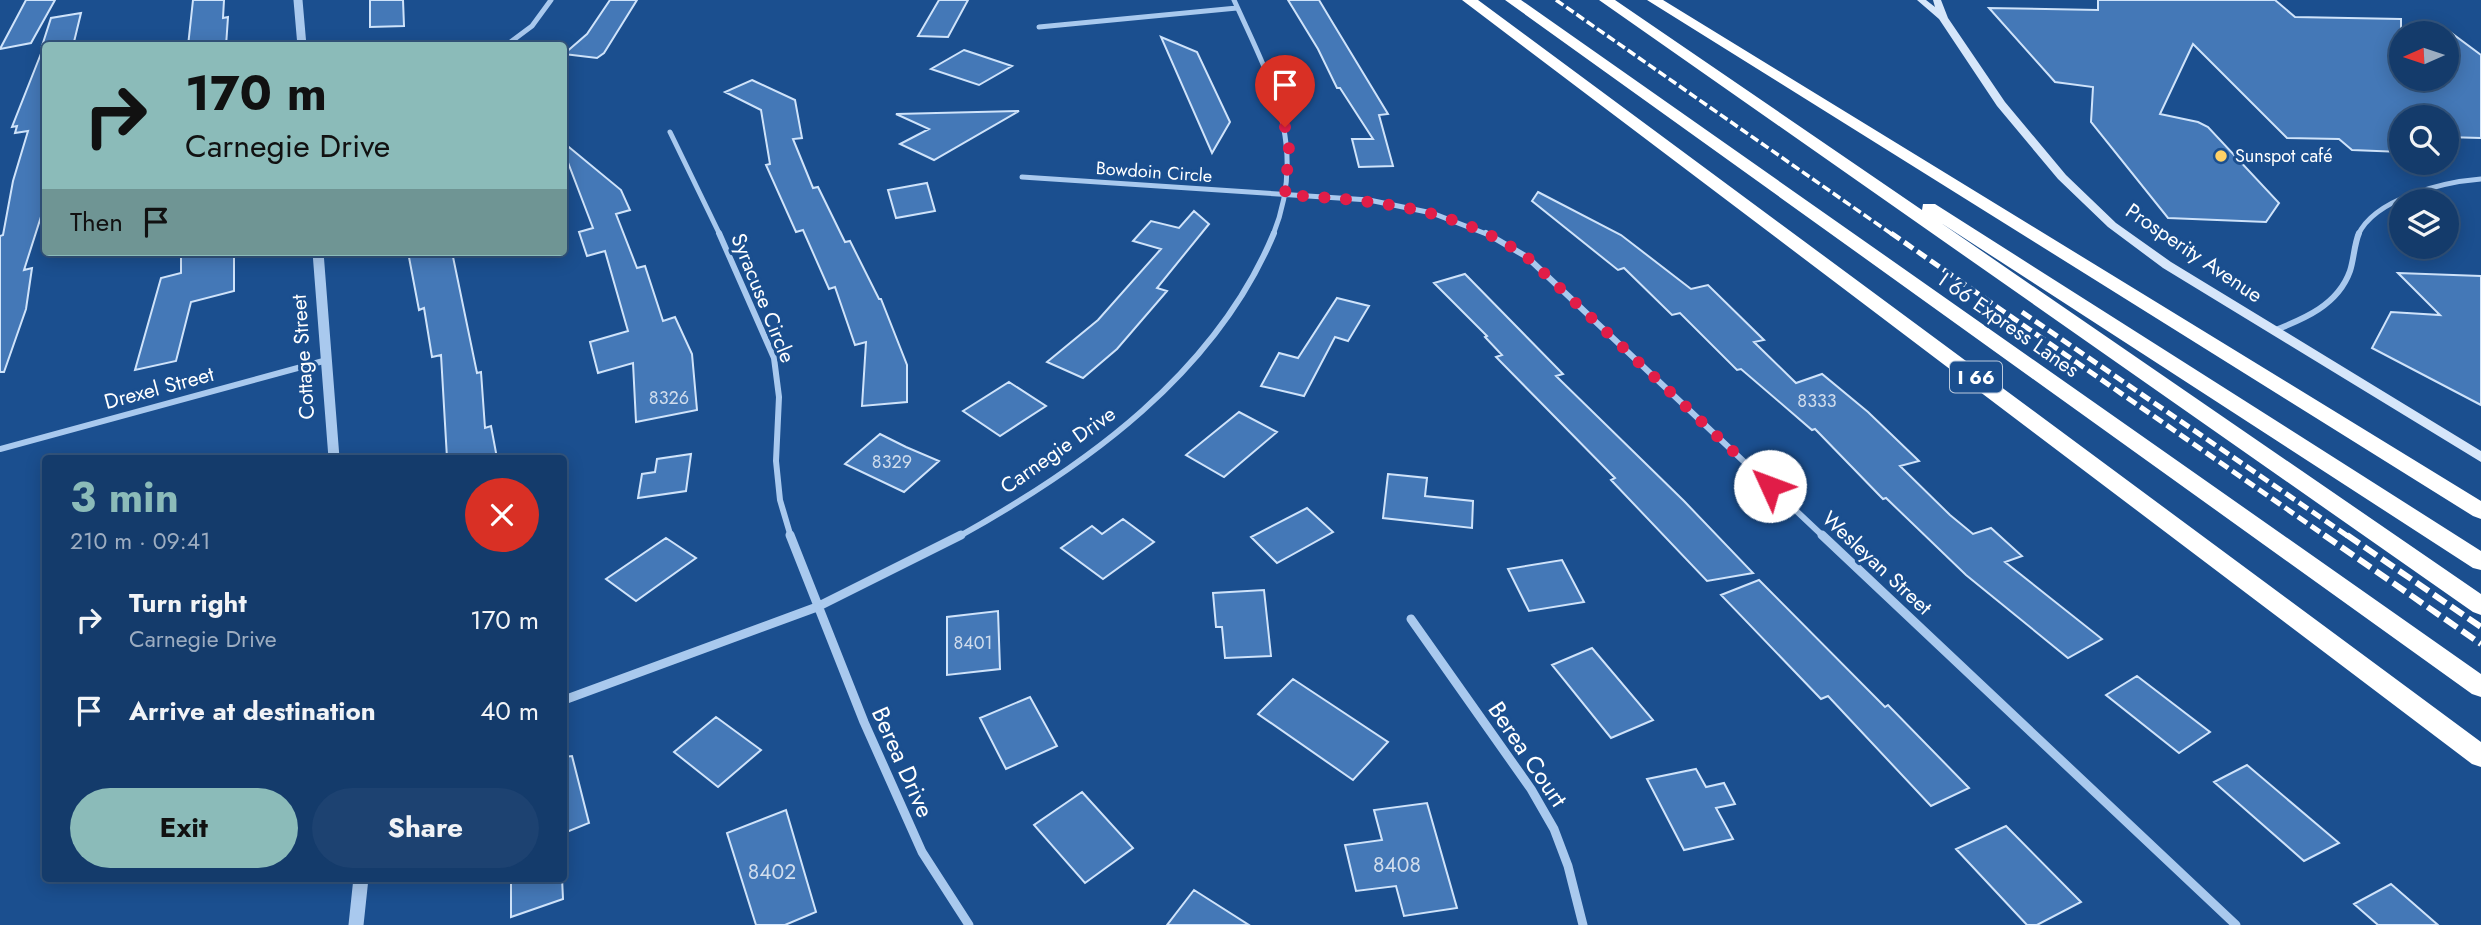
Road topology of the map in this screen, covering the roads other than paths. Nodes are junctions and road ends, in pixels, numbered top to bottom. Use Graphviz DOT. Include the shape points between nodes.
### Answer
graph roads {
  1 [pos="298,0"];
  2 [pos="551,0"];
  3 [pos="1469,0"];
  4 [pos="1512,0"];
  5 [pos="1606,0"];
  6 [pos="1654,0"];
  7 [pos="1921,0"];
  8 [pos="1937,0"];
  9 [pos="1236,4"];
  10 [pos="1626,13"];
  11 [pos="1943,18"];
  12 [pos="1040,27"];
  13 [pos="302,42"];
  14 [pos="511,42"];
  15 [pos="670,132"];
  16 [pos="1022,177"];
  17 [pos="2481,179"];
  18 [pos="1285,195"];
  19 [pos="318,256"];
  20 [pos="2273,331"];
  21 [pos="327,360"];
  22 [pos="0,449"];
  23 [pos="334,455"];
  24 [pos="2481,457"];
  25 [pos="2481,511"];
  26 [pos="2481,562"];
  27 [pos="2481,606"];
  28 [pos="818,607"];
  29 [pos="1411,619"];
  30 [pos="2481,687"];
  31 [pos="567,698"];
  32 [pos="2481,756"];
  33 [pos="361,882"];
  34 [pos="356,925"];
  35 [pos="969,925"];
  36 [pos="1583,925"];
  37 [pos="2236,925"];
  1 -- 13 [label="street"];
  2 -- 14 [label="street" via="532,27"];
  3 -- 32 [label="highway, I 66"];
  4 -- 30 [label="highway, I 66 Express Lanes"];
  5 -- 10 [label="highway"];
  6 -- 25 [label="highway"];
  7 -- 11 [label="main road, Prosperity Avenue"];
  8 -- 11 [label="main road, Prosperity Avenue"];
  9 -- 12 [label="street"];
  9 -- 18 [label="street, Carnegie Drive" via="1282,104 1289,149"];
  10 -- 26 [label="highway"];
  10 -- 27 [label="highway"];
  11 -- 20 [label="main road, Prosperity Avenue" via="2001,104 2086,201 2167,265"];
  15 -- 28 [label="street, Syracuse Circle" via="774,358 780,500"];
  16 -- 18 [label="street, Bowdoin Circle"];
  17 -- 20 [label="street" via="2419,193 2371,218 2361,228 2349,275 2336,295 2320,310"];
  18 -- 28 [label="street, Carnegie Drive" via="1252,280 1193,360 1148,406 1030,495"];
  18 -- 37 [label="street, Wesleyan Street" via="1403,205 1478,228 1527,257"];
  19 -- 21 [label="street, Cottage Street"];
  20 -- 24 [label="main road, Prosperity Avenue"];
  21 -- 22 [label="street, Drexel Street"];
  21 -- 23 [label="street, Cottage Street"];
  28 -- 31 [label="street, Carnegie Drive"];
  28 -- 35 [label="street, Berea Drive" via="922,852"];
  29 -- 36 [label="street, Berea Court" via="1531,789 1568,866"];
  33 -- 34 [label="street"];
}
